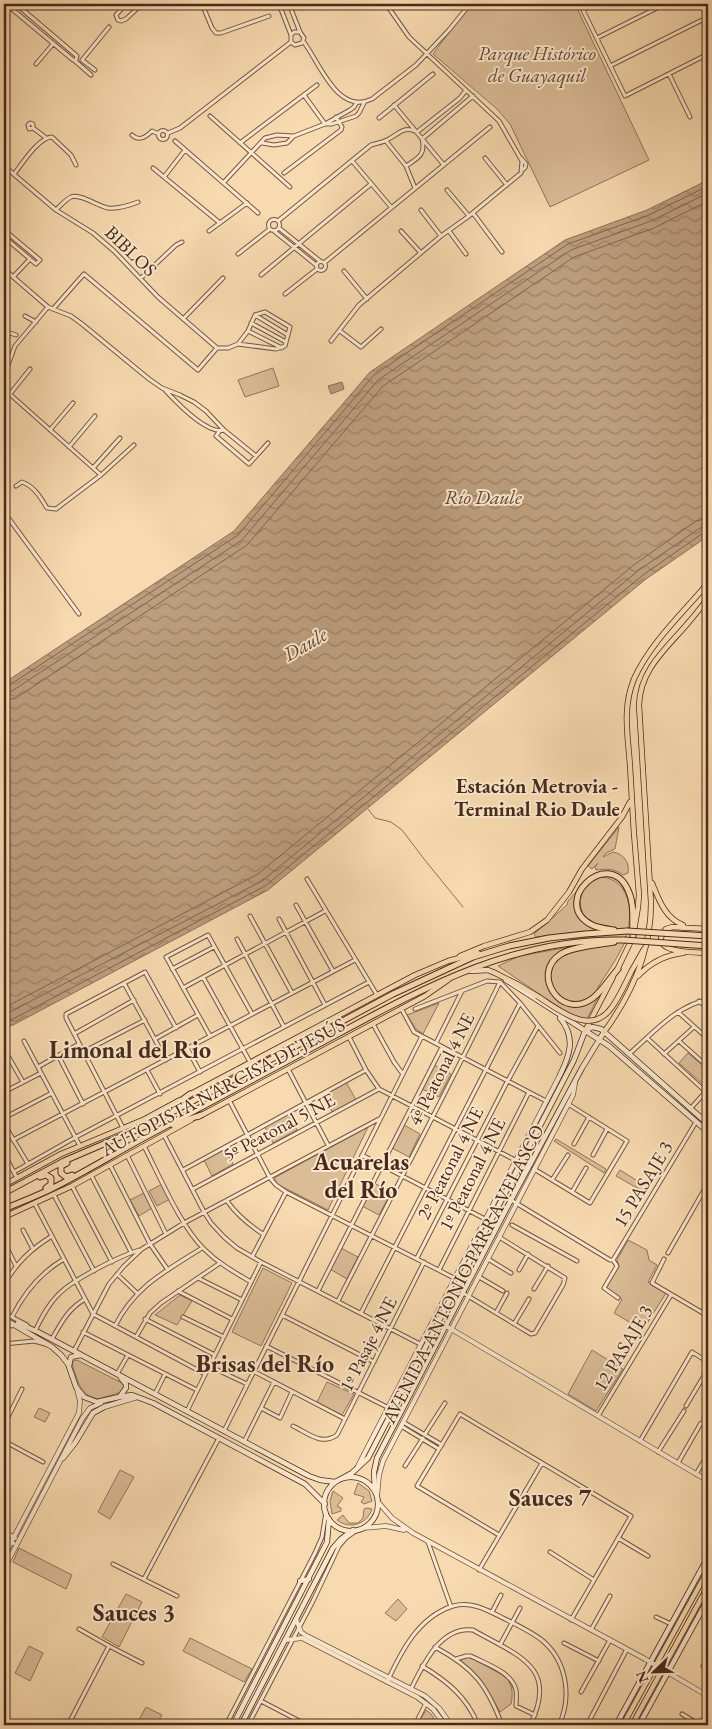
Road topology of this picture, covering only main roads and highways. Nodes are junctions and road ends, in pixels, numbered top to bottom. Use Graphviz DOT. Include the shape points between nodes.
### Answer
graph roads {
  1 [pos="708,583"];
  2 [pos="708,598"];
  3 [pos="631,796"];
  4 [pos="650,879"];
  5 [pos="690,927"];
  6 [pos="708,929"];
  7 [pos="627,931"];
  8 [pos="633,936"];
  9 [pos="708,936"];
  10 [pos="624,940"];
  11 [pos="647,944"];
  12 [pos="708,946"];
  13 [pos="490,951"];
  14 [pos="690,952"];
  15 [pos="708,953"];
  16 [pos="448,961"];
  17 [pos="618,969"];
  18 [pos="493,972"];
  19 [pos="460,974"];
  20 [pos="453,977"];
  21 [pos="631,986"];
  22 [pos="556,1013"];
  23 [pos="585,1031"];
  24 [pos="604,1032"];
  25 [pos="599,1039"];
  26 [pos="574,1060"];
  27 [pos="190,1094"];
  28 [pos="201,1115"];
  29 [pos="152,1123"];
  30 [pos="708,1123"];
  31 [pos="156,1131"];
  32 [pos="708,1132"];
  33 [pos="88,1150"];
  34 [pos="96,1165"];
  35 [pos="4,1185"];
  36 [pos="18,1185"];
  37 [pos="4,1193"];
  38 [pos="25,1200"];
  39 [pos="4,1209"];
  40 [pos="4,1217"];
  41 [pos="4,1317"];
  42 [pos="434,1320"];
  43 [pos="439,1323"];
  44 [pos="435,1348"];
  45 [pos="440,1352"];
  46 [pos="83,1356"];
  47 [pos="430,1358"];
  48 [pos="435,1361"];
  49 [pos="69,1367"];
  50 [pos="118,1375"];
  51 [pos="119,1396"];
  52 [pos="138,1397"];
  53 [pos="63,1458"];
  54 [pos="341,1479"];
  55 [pos="335,1482"];
  56 [pos="375,1491"];
  57 [pos="325,1504"];
  58 [pos="329,1519"];
  59 [pos="355,1530"];
  60 [pos="708,1557"];
  61 [pos="708,1570"];
  62 [pos="308,1579"];
  63 [pos="300,1581"];
  64 [pos="708,1586"];
  65 [pos="708,1599"];
  66 [pos="233,1725"];
  67 [pos="241,1725"];
  68 [pos="616,1725"];
  69 [pos="623,1725"];
  70 [pos="632,1725"];
  71 [pos="639,1725"];
  1 -- 3 [label="main road" via="649,653 630,689 626,722"];
  2 -- 4 [label="main road" via="656,657 641,692"];
  3 -- 8 [label="main road" via="639,895"];
  3 -- 16 [label="main road" via="622,817 547,920 530,932"];
  4 -- 5 [label="main road" via="666,913 676,922"];
  4 -- 11 [label="main road" via="651,914"];
  5 -- 6 [label="main road"];
  5 -- 14 [label="main road" via="669,928 662,937 663,944 669,949"];
  7 -- 8 [label="highway" via="592,925 584,920 577,904 578,893 585,882 603,874 616,877 626,885 631,898"];
  7 -- 9 [label="highway, AUTOPISTA NARCISA DE JESÚS, bridge"];
  7 -- 13 [label="highway, AUTOPISTA NARCISA DE JESÚS" via="568,936"];
  8 -- 17 [label="main road"];
  10 -- 12 [label="highway, AUTOPISTA NARCISA DE JESÚS, bridge"];
  10 -- 17 [label="highway" via="565,952 551,964 549,981 558,998 580,1004 593,998"];
  10 -- 19 [label="highway, AUTOPISTA NARCISA DE JESÚS" via="568,942 513,954"];
  11 -- 18 [label="main road, bridge" via="610,1010 592,1020 573,1018"];
  11 -- 21 [label="main road"];
  13 -- 16 [label="main road, AUTOPISTA NARCISA DE JESÚS"];
  13 -- 29 [label="highway, AUTOPISTA NARCISA DE JESÚS" via="402,990"];
  14 -- 15 [label="main road"];
  14 -- 21 [label="main road" via="669,956 651,965"];
  16 -- 27 [label="main road, AUTOPISTA NARCISA DE JESÚS" via="415,975"];
  17 -- 23 [label="main road"];
  18 -- 19 [label="main road" via="481,970"];
  18 -- 22 [label="main road"];
  19 -- 20 [label="highway, AUTOPISTA NARCISA DE JESÚS"];
  20 -- 28 [label="main road, AUTOPISTA NARCISA DE JESÚS" via="425,996"];
  20 -- 31 [label="highway, AUTOPISTA NARCISA DE JESÚS" via="398,1002"];
  21 -- 24 [label="main road"];
  22 -- 23 [label="main road"];
  22 -- 26 [label="main road" via="568,1029 570,1044 560,1075"];
  23 -- 24 [label="main road" via="594,1027"];
  23 -- 25 [label="main road"];
  23 -- 26 [label="main road, AVENIDA ANTONIO PARRA VELASCO"];
  24 -- 25 [label="main road, AVENIDA ANTONIO PARRA VELASCO"];
  24 -- 30 [label="main road"];
  25 -- 32 [label="main road"];
  25 -- 44 [label="main road, AVENIDA ANTONIO PARRA VELASCO"];
  26 -- 43 [label="main road, AVENIDA ANTONIO PARRA VELASCO" via="476,1242"];
  27 -- 29 [label="highway"];
  27 -- 35 [label="main road, AUTOPISTA NARCISA DE JESÚS" via="145,1119 61,1154"];
  28 -- 31 [label="highway"];
  28 -- 40 [label="main road, AUTOPISTA NARCISA DE JESÚS" via="72,1186"];
  29 -- 33 [label="highway, AUTOPISTA NARCISA DE JESÚS"];
  31 -- 34 [label="highway, AUTOPISTA NARCISA DE JESÚS"];
  33 -- 34 [label="highway" via="63,1165 61,1173 68,1177 87,1166"];
  33 -- 36 [label="highway, AUTOPISTA NARCISA DE JESÚS"];
  34 -- 38 [label="highway, AUTOPISTA NARCISA DE JESÚS"];
  36 -- 37 [label="highway, AUTOPISTA NARCISA DE JESÚS"];
  36 -- 38 [label="highway" via="43,1175 51,1178 50,1186"];
  38 -- 39 [label="highway, AUTOPISTA NARCISA DE JESÚS"];
  41 -- 46 [label="main road" via="37,1330"];
  41 -- 49 [label="main road" via="52,1347"];
  42 -- 43 [label="main road"];
  43 -- 54 [label="main road, AVENIDA ANTONIO PARRA VELASCO" via="368,1458"];
  44 -- 45 [label="main road"];
  44 -- 47 [label="main road, AVENIDA ANTONIO PARRA VELASCO"];
  46 -- 49 [label="main road" via="71,1358"];
  46 -- 50 [label="main road"];
  47 -- 48 [label="main road"];
  47 -- 56 [label="main road, AVENIDA ANTONIO PARRA VELASCO" via="377,1458"];
  49 -- 51 [label="main road" via="76,1387 84,1397 104,1402"];
  50 -- 51 [label="main road" via="126,1386 125,1392"];
  50 -- 55 [label="main road" via="308,1476"];
  51 -- 52 [label="main road"];
  52 -- 53 [label="main road" via="93,1413"];
  52 -- 57 [label="main road" via="305,1484"];
  54 -- 55 [label="main road"];
  54 -- 56 [label="main road" via="361,1479"];
  55 -- 57 [label="main road" via="327,1493"];
  56 -- 59 [label="main road" via="378,1500 374,1518 363,1528"];
  57 -- 58 [label="main road"];
  58 -- 59 [label="main road" via="344,1530"];
  58 -- 62 [label="main road" via="327,1542"];
  59 -- 67 [label="main road" via="333,1548"];
  60 -- 68 [label="main road"];
  61 -- 69 [label="main road"];
  62 -- 63 [label="main road"];
  62 -- 66 [label="main road"];
  64 -- 70 [label="main road"];
  65 -- 71 [label="main road"];
}
